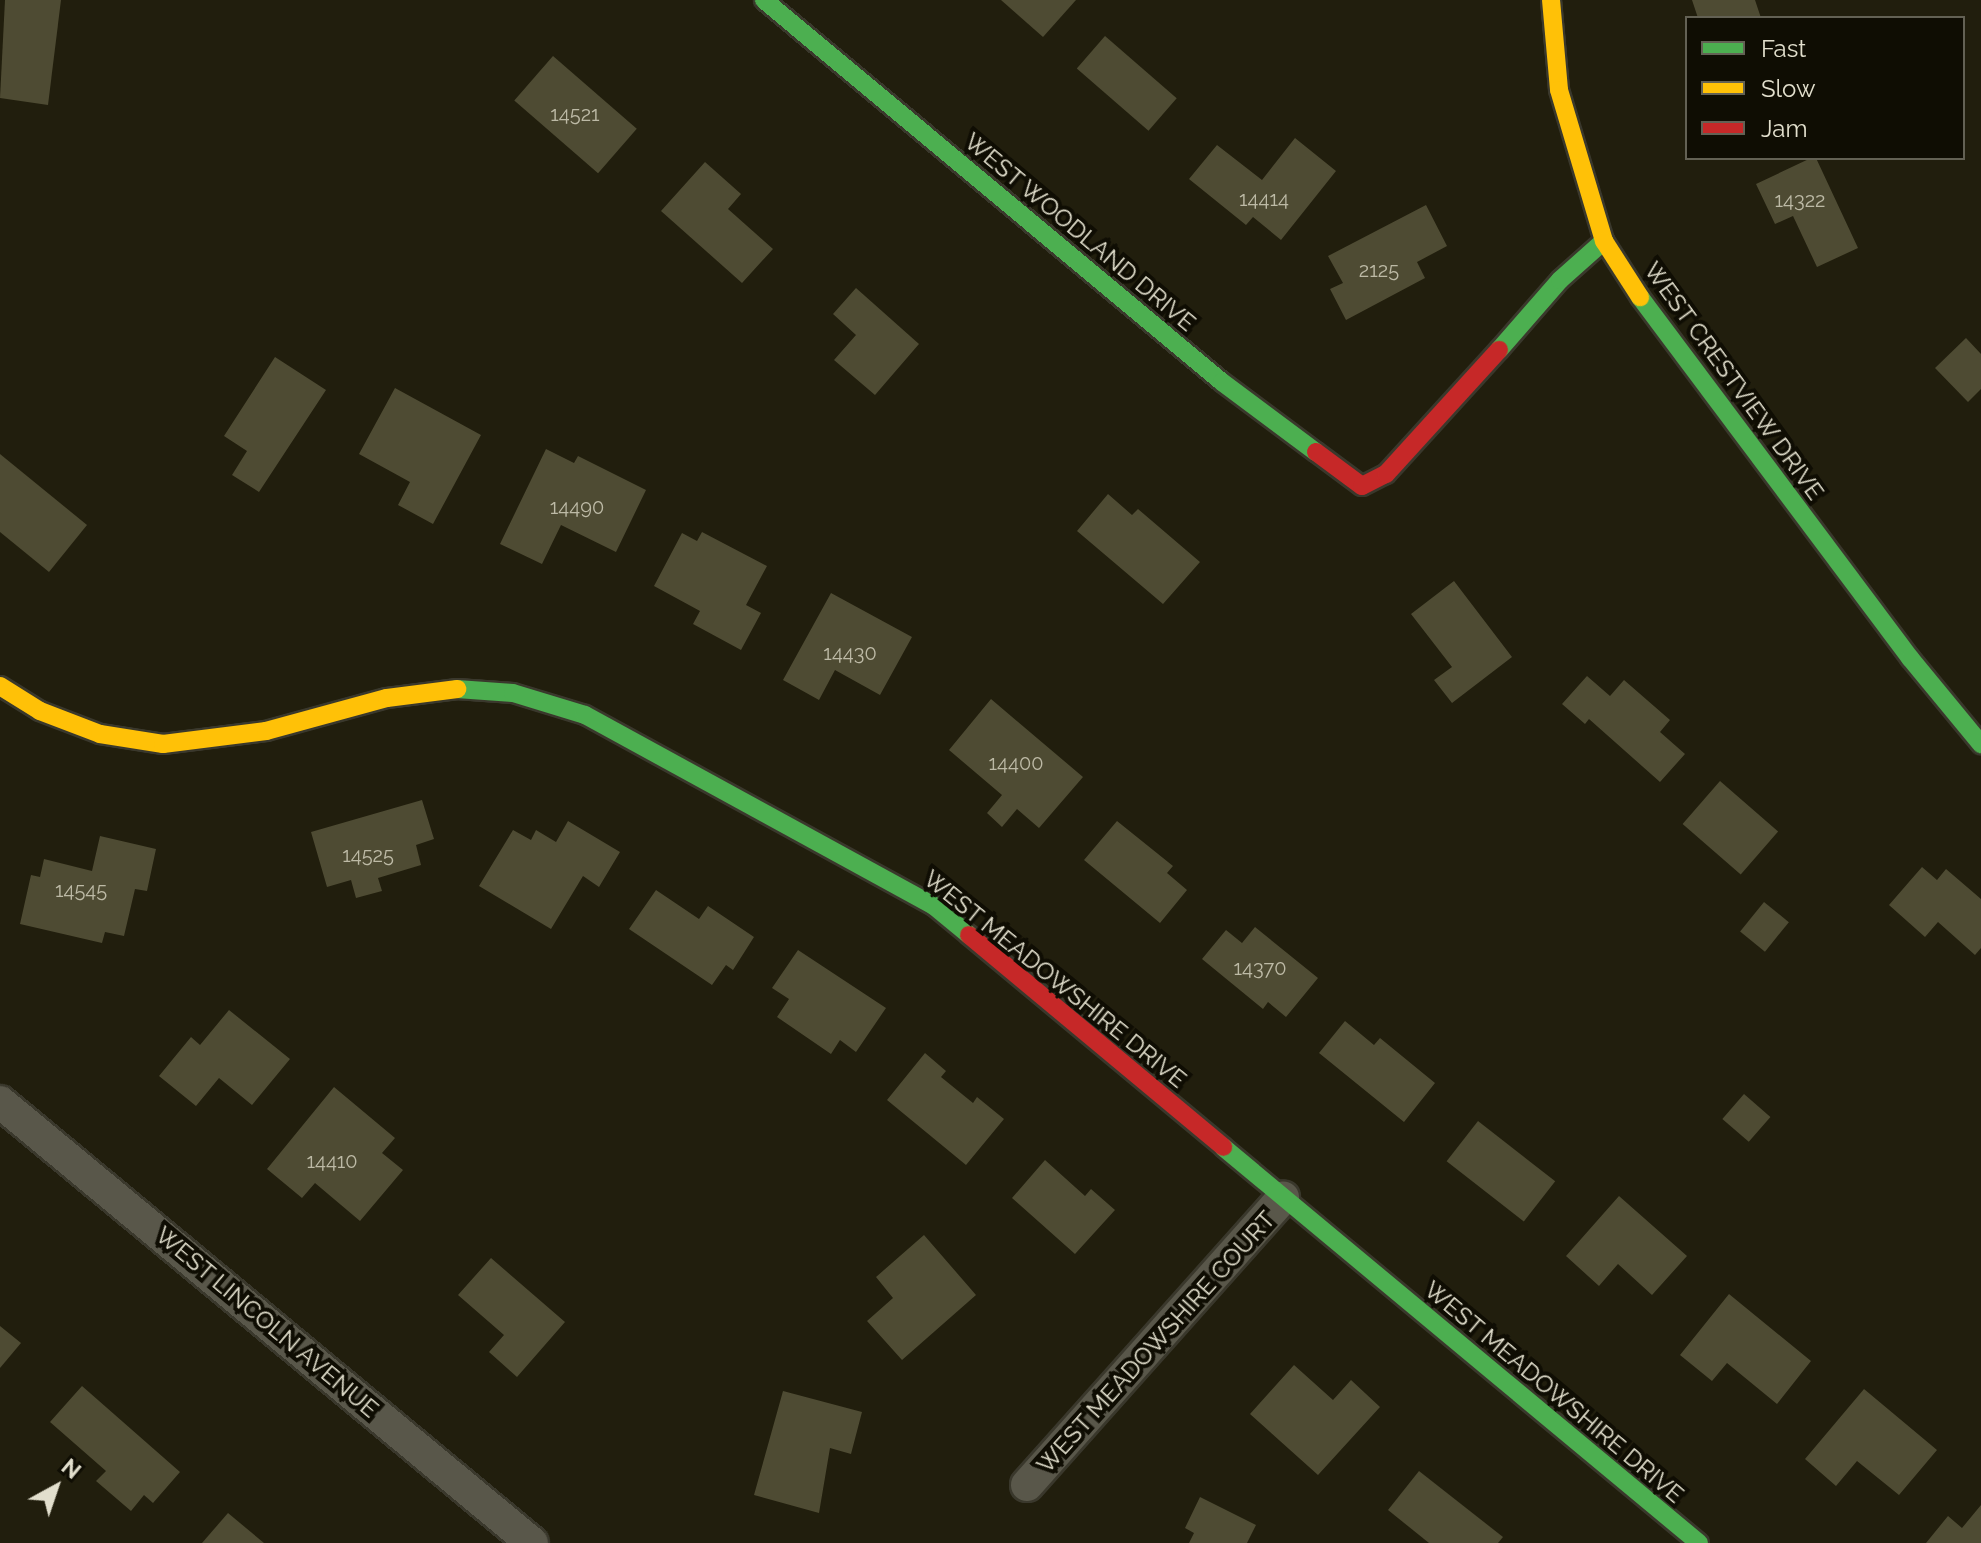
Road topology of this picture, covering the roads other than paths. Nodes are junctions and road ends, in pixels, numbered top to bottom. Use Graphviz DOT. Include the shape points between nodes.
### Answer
graph roads {
  1 [pos="764,0"];
  2 [pos="1551,0"];
  3 [pos="1604,241"];
  4 [pos="0,686"];
  5 [pos="1981,744"];
  6 [pos="0,1102"];
  7 [pos="1283,1198"];
  8 [pos="1027,1485"];
  9 [pos="512,1537"];
  10 [pos="1699,1543"];
  1 -- 3 [label="street, WEST WOODLAND DRIVE" via="1222,382 1348,479 1373,483 1415,446 1560,280"];
  2 -- 3 [label="street, WEST CRESTVIEW DRIVE" via="1559,90"];
  3 -- 5 [label="street, WEST CRESTVIEW DRIVE" via="1638,295 1910,658"];
  4 -- 7 [label="street, WEST MEADOWSHIRE DRIVE" via="40,711 100,734 163,744 266,731 387,698 456,689 513,693 585,715 934,906"];
  6 -- 9 [label="street, WEST LINCOLN AVENUE"];
  7 -- 8 [label="street, WEST MEADOWSHIRE COURT"];
  7 -- 10 [label="street, WEST MEADOWSHIRE DRIVE"];
}
